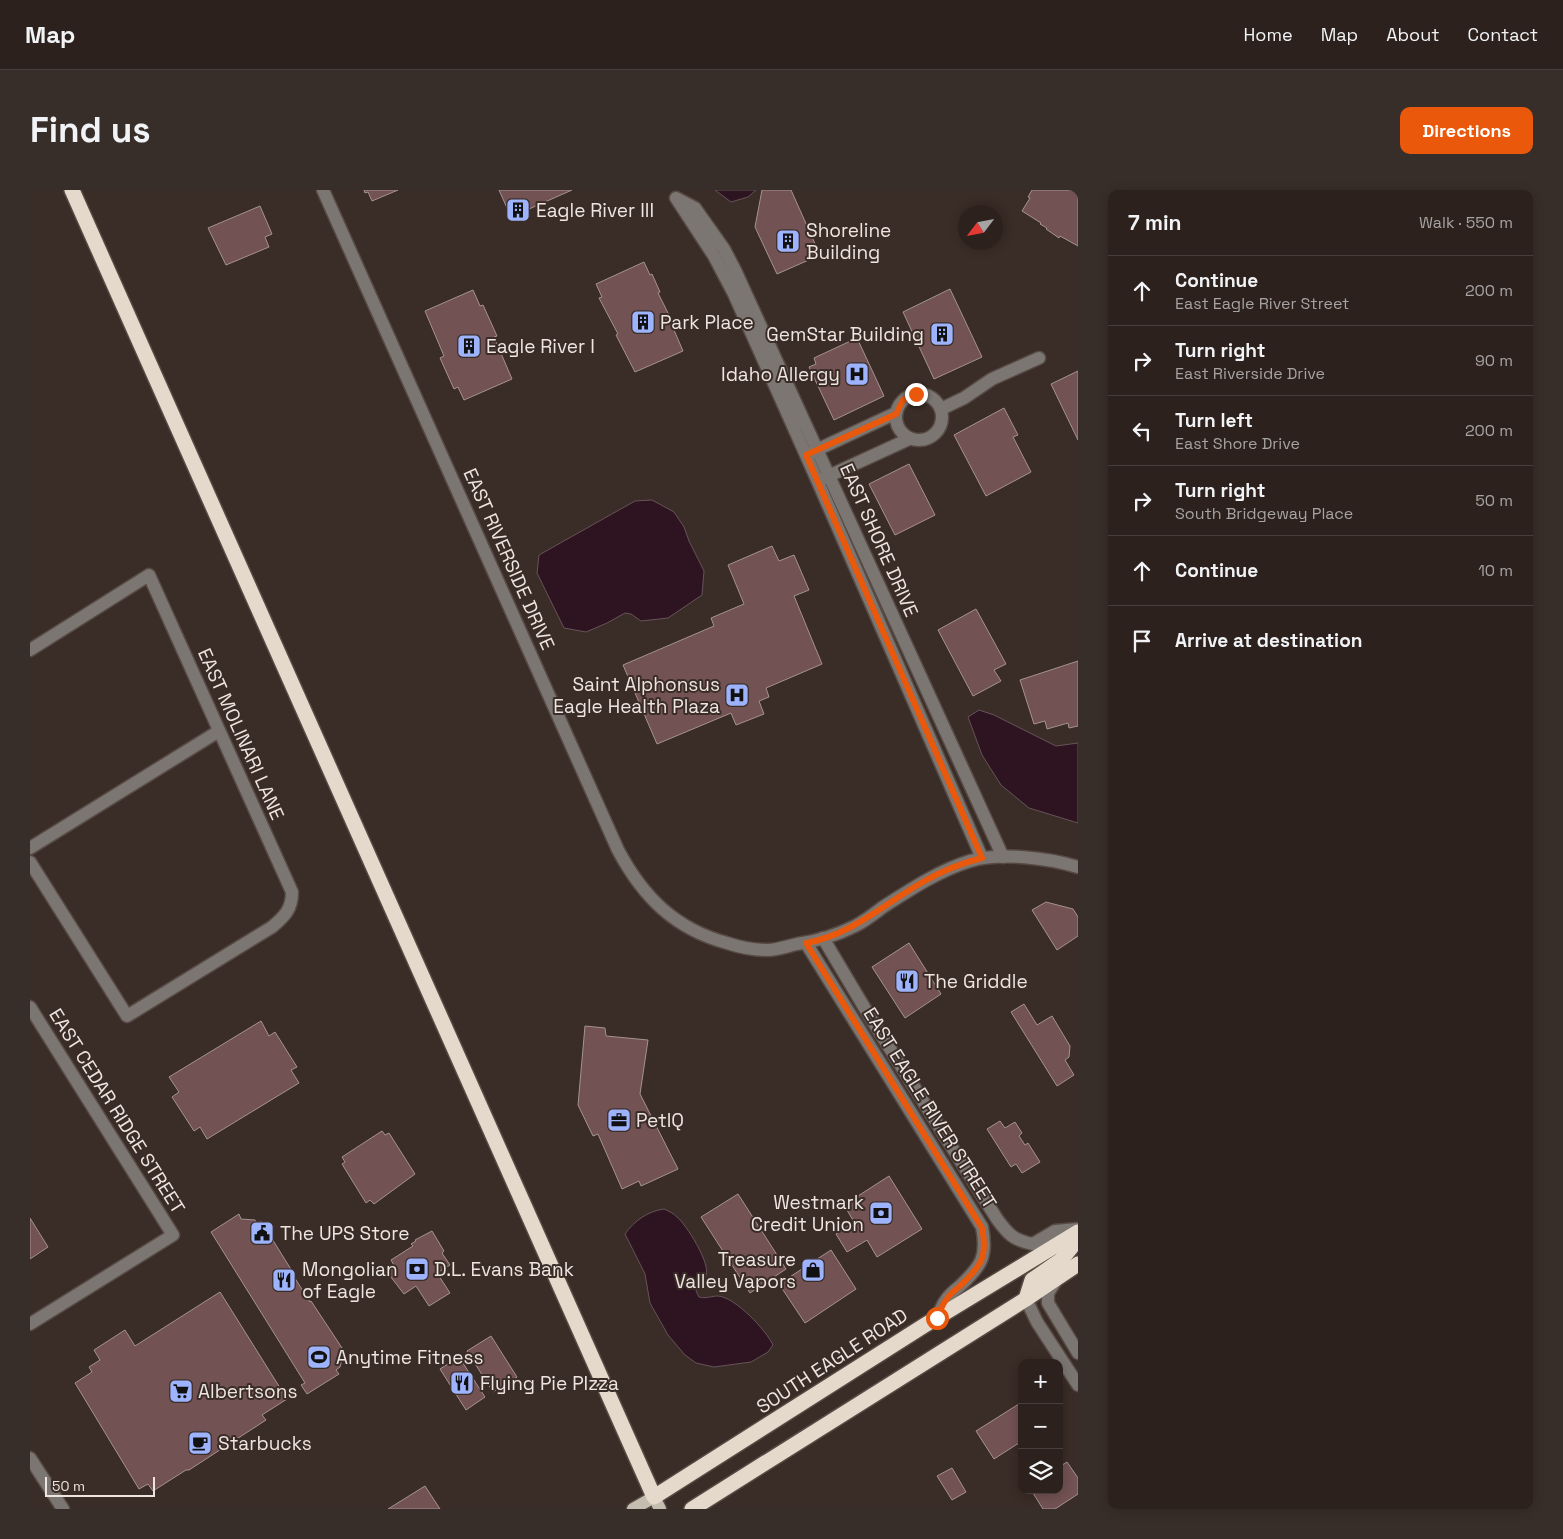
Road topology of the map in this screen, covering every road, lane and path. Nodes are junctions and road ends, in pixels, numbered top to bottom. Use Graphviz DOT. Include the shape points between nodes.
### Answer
graph roads {
  1 [pos="72,190"];
  2 [pos="323,190"];
  3 [pos="673,194"];
  4 [pos="1039,358"];
  5 [pos="941,409"];
  6 [pos="896,414"];
  7 [pos="909,439"];
  8 [pos="811,452"];
  9 [pos="823,479"];
  10 [pos="30,650"];
  11 [pos="219,730"];
  12 [pos="30,848"];
  13 [pos="1003,857"];
  14 [pos="982,858"];
  15 [pos="30,862"];
  16 [pos="1078,867"];
  17 [pos="823,938"];
  18 [pos="806,943"];
  19 [pos="30,1007"];
  20 [pos="1078,1230"];
  21 [pos="1078,1239"];
  22 [pos="1078,1264"];
  23 [pos="1059,1277"];
  24 [pos="1026,1299"];
  25 [pos="937,1318"];
  26 [pos="30,1324"];
  27 [pos="1078,1353"];
  28 [pos="1078,1385"];
  29 [pos="30,1458"];
  30 [pos="657,1503"];
  31 [pos="63,1509"];
  32 [pos="633,1509"];
  33 [pos="692,1509"];
  1 -- 30 [label="highway"];
  2 -- 18 [label="street, EAST RIVERSIDE DRIVE" via="630,872 646,894 667,914 699,934 738,947 768,950"];
  3 -- 8 [label="street, EAST SHORE DRIVE" via="695,208 724,249"];
  4 -- 5 [label="street" via="992,379"];
  5 -- 6 [label="street" via="930,397 916,394 903,400"];
  5 -- 7 [label="street" via="942,422 936,434 923,441"];
  6 -- 7 [label="street" via="898,428"];
  6 -- 8 [label="street"];
  7 -- 9 [label="street"];
  8 -- 9 [label="street, EAST SHORE DRIVE"];
  9 -- 13 [label="street, EAST SHORE DRIVE"];
  9 -- 14 [label="street, EAST SHORE DRIVE"];
  10 -- 11 [label="street, EAST MOLINARI LANE" via="149,575"];
  11 -- 12 [label="street"];
  11 -- 15 [label="street, EAST MOLINARI LANE" via="292,892 289,910 272,927 127,1016"];
  13 -- 14 [label="street, EAST RIVERSIDE DRIVE"];
  13 -- 16 [label="street, EAST RIVERSIDE DRIVE" via="1049,860"];
  14 -- 17 [label="street, EAST RIVERSIDE DRIVE" via="941,872 857,925"];
  17 -- 18 [label="street, EAST RIVERSIDE DRIVE"];
  17 -- 20 [label="street, EAST EAGLE RIVER STREET" via="866,1012 1008,1233 1019,1241 1033,1244 1055,1231"];
  18 -- 25 [label="street, EAST EAGLE RIVER STREET" via="982,1228 985,1242 981,1263 946,1299"];
  19 -- 26 [label="street, EAST CEDAR RIDGE STREET" via="172,1235"];
  20 -- 25 [label="highway, SOUTH EAGLE ROAD"];
  21 -- 24 [label="highway" via="1061,1260 1032,1280"];
  22 -- 23 [label="highway"];
  23 -- 24 [label="highway"];
  23 -- 27 [label="street" via="1048,1293 1048,1304"];
  24 -- 28 [label="street"];
  24 -- 33 [label="highway"];
  25 -- 30 [label="highway, SOUTH EAGLE ROAD" via="709,1463"];
  29 -- 31 [label="street"];
  30 -- 32 [label="main road, SOUTH EAGLE ROAD"];
}
